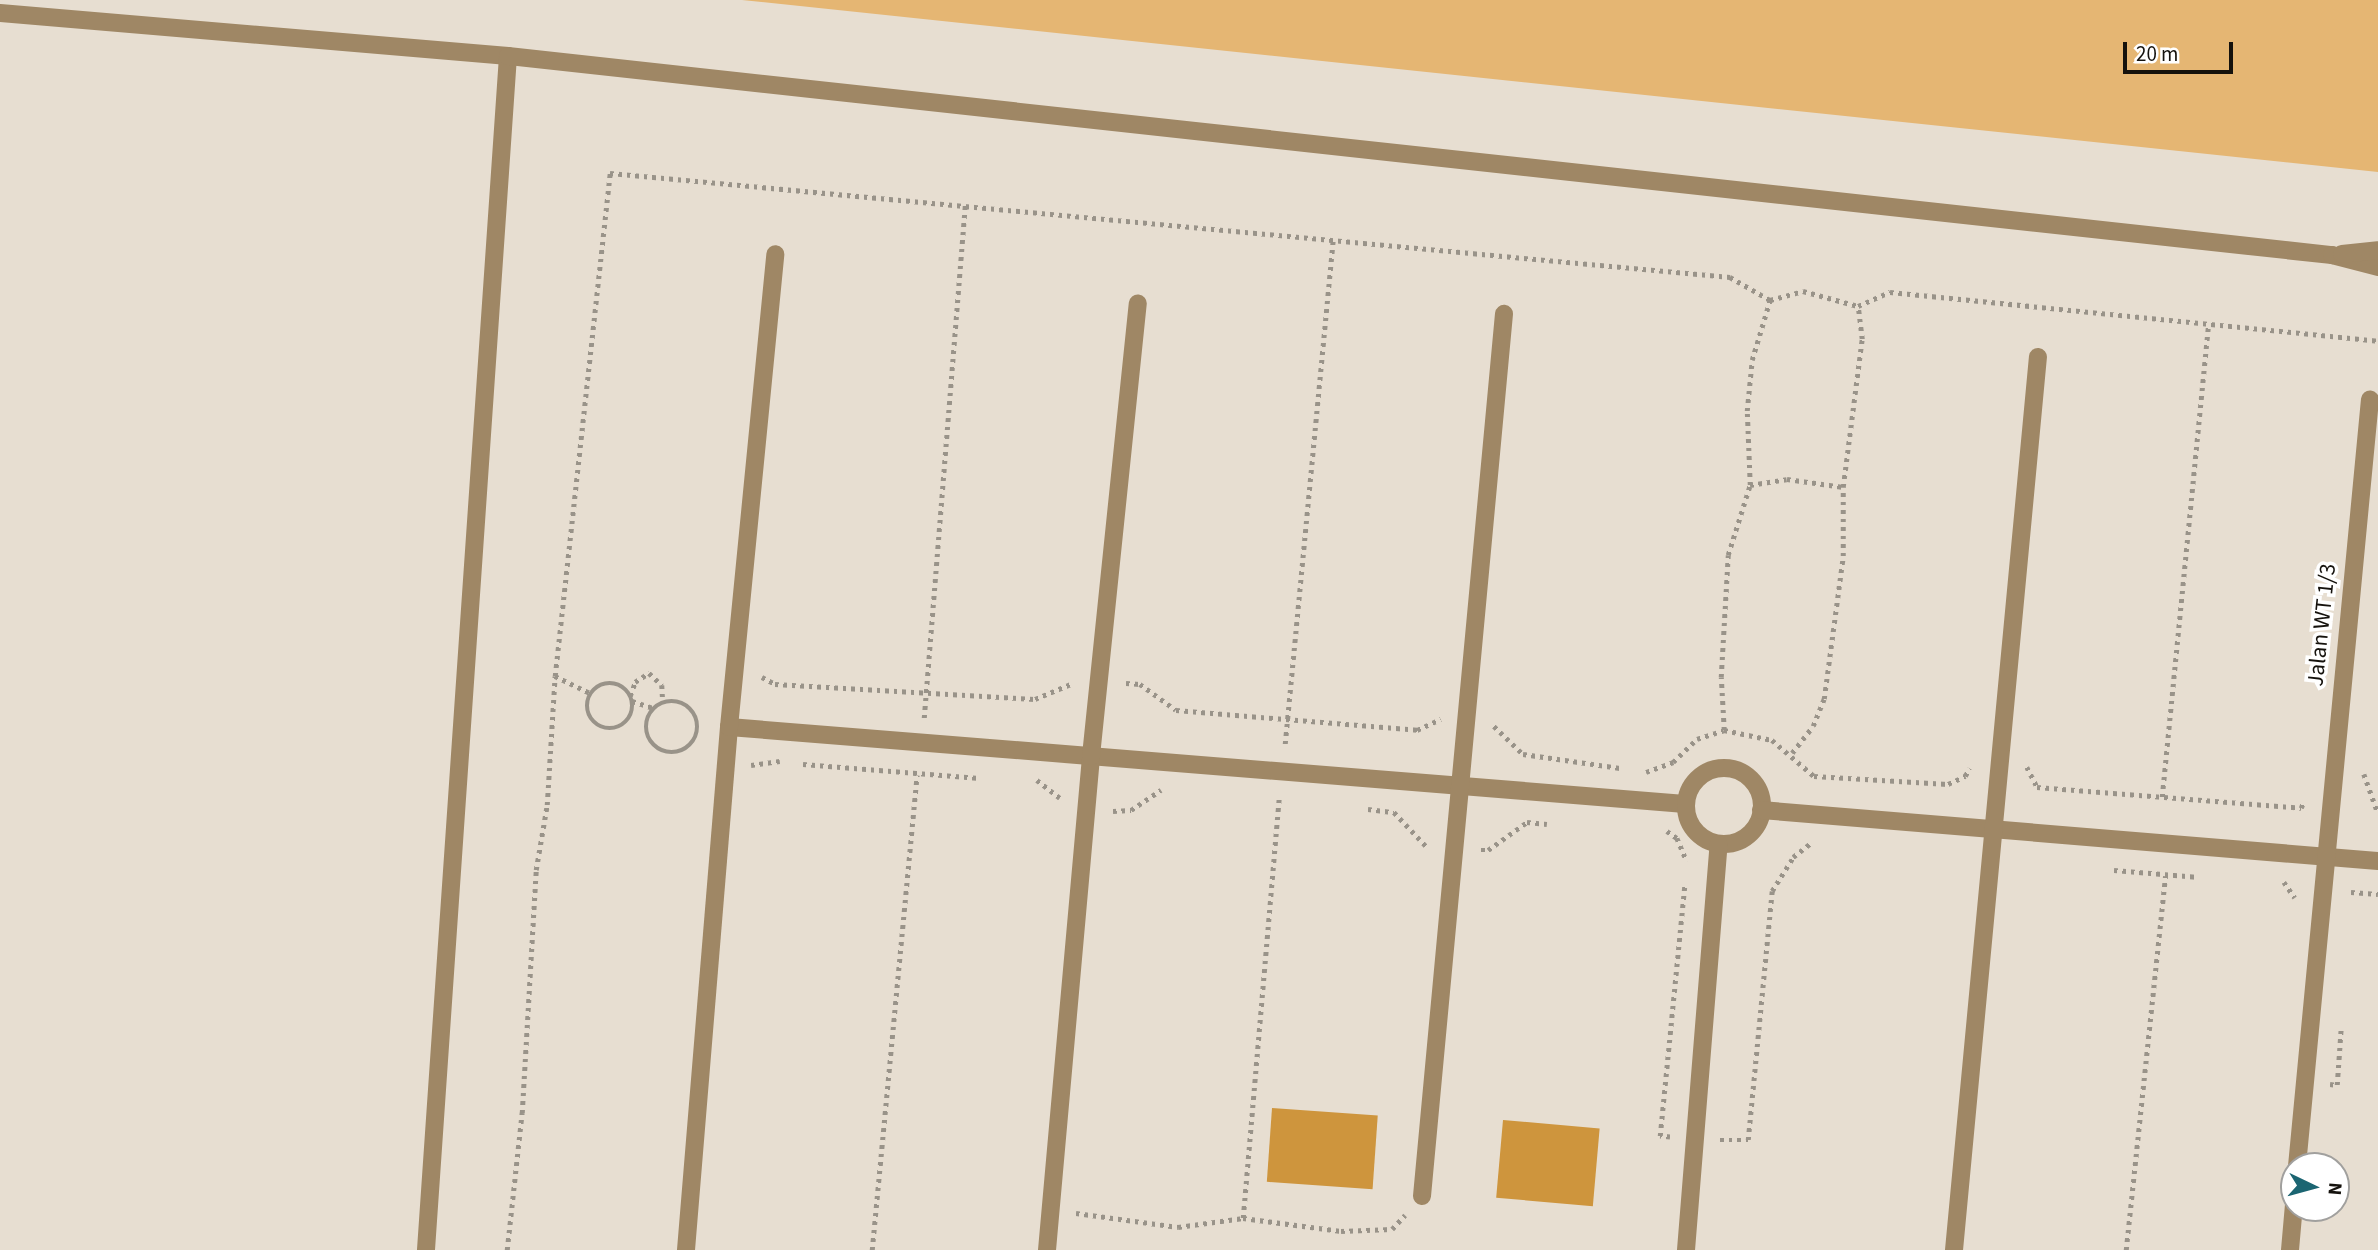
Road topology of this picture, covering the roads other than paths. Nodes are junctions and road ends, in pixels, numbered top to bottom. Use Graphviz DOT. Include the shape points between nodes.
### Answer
graph roads {
  1 [pos="0,13"];
  2 [pos="508,57"];
  3 [pos="2378,250"];
  4 [pos="775,254"];
  5 [pos="2332,255"];
  6 [pos="2378,267"];
  7 [pos="1138,303"];
  8 [pos="1504,314"];
  9 [pos="2038,357"];
  10 [pos="2370,399"];
  11 [pos="729,727"];
  12 [pos="1091,756"];
  13 [pos="1459,786"];
  14 [pos="1685,804"];
  15 [pos="1761,810"];
  16 [pos="1991,829"];
  17 [pos="1719,844"];
  18 [pos="2325,857"];
  19 [pos="2378,861"];
  20 [pos="2298,1152"];
  21 [pos="1422,1196"];
  22 [pos="2292,1222"];
  23 [pos="426,1250"];
  24 [pos="686,1250"];
  25 [pos="1047,1250"];
  26 [pos="1686,1250"];
  27 [pos="1954,1250"];
  28 [pos="2290,1250"];
  1 -- 2 [label="street"];
  2 -- 5 [label="street"];
  2 -- 23 [label="street"];
  3 -- 5 [label="street"];
  4 -- 11 [label="street"];
  5 -- 6 [label="street"];
  7 -- 12 [label="street"];
  8 -- 13 [label="street"];
  9 -- 16 [label="street"];
  10 -- 18 [label="street, Jalan WT 1/3"];
  11 -- 12 [label="street"];
  11 -- 24 [label="street"];
  12 -- 13 [label="street"];
  12 -- 25 [label="street"];
  13 -- 14 [label="street"];
  13 -- 21 [label="street"];
  14 -- 15 [label="street" via="1694,782 1703,774 1727,768 1757,787"];
  14 -- 17 [label="street" via="1692,829"];
  15 -- 16 [label="street"];
  15 -- 17 [label="street" via="1750,834 1739,842"];
  16 -- 18 [label="street"];
  16 -- 27 [label="street"];
  17 -- 26 [label="street"];
  18 -- 19 [label="street"];
  18 -- 20 [label="street, Jalan WT 1/3"];
  22 -- 28 [label="street"];
}
